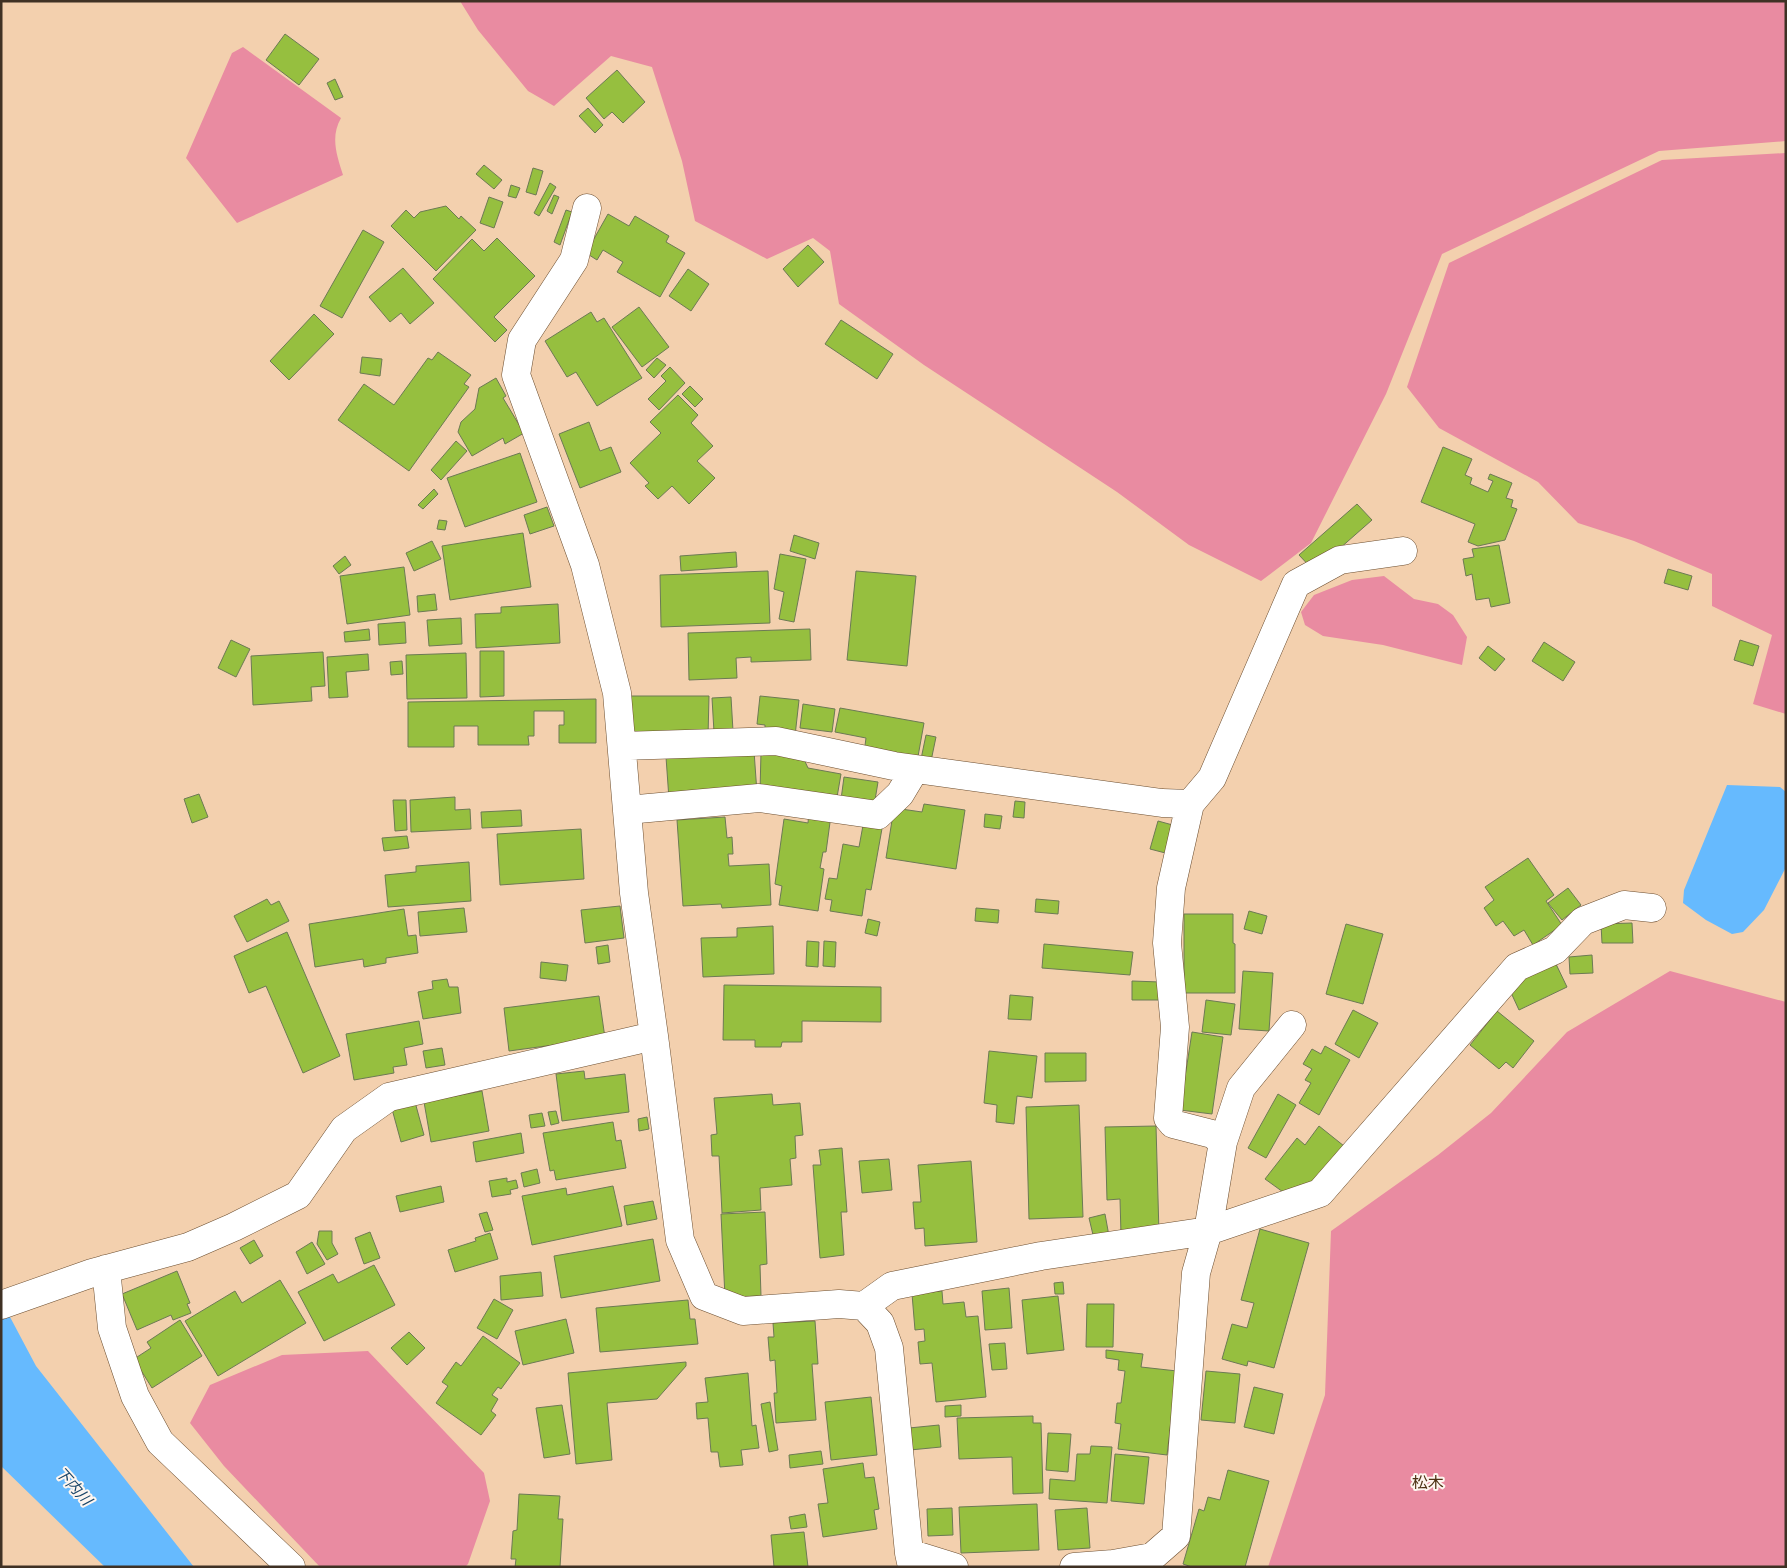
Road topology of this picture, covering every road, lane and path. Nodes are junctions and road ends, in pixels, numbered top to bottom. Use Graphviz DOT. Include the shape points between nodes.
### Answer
graph roads {
  1 [pos="586,208"];
  2 [pos="1403,551"];
  3 [pos="622,746"];
  4 [pos="915,769"];
  5 [pos="1190,804"];
  6 [pos="627,810"];
  7 [pos="1652,908"];
  8 [pos="1292,1025"];
  9 [pos="654,1036"];
  10 [pos="1223,1142"];
  11 [pos="1208,1231"];
  12 [pos="99,1271"];
  13 [pos="1,1305"];
  14 [pos="864,1306"];
  15 [pos="910,1560"];
  16 [pos="291,1567"];
  17 [pos="954,1567"];
  18 [pos="1074,1567"];
  1 -- 3 [label="street" via="574,260 522,340 516,375 585,565 617,693"];
  2 -- 5 [label="street" via="1340,560 1296,584 1212,778"];
  3 -- 4 [label="street" via="776,740"];
  3 -- 6 [label="street"];
  4 -- 5 [label="street" via="1162,803"];
  4 -- 6 [label="street" via="900,794 878,816 759,798"];
  5 -- 10 [label="street" via="1170,888 1167,943 1175,1028 1168,1118 1173,1124 1212,1134"];
  6 -- 9 [label="street" via="634,893"];
  7 -- 11 [label="street" via="1624,905 1583,921 1555,950 1517,967 1320,1193"];
  8 -- 10 [label="street" via="1241,1088"];
  9 -- 12 [label="street" via="389,1097 344,1129 298,1195 188,1248"];
  9 -- 14 [label="street" via="680,1240 704,1296 743,1311 839,1304"];
  10 -- 11 [label="street"];
  11 -- 14 [label="street" via="1042,1256 892,1286"];
  11 -- 18 [label="street" via="1196,1274 1176,1536 1152,1557"];
  12 -- 13 [label="street"];
  12 -- 16 [label="street" via="112,1328 135,1396 160,1442"];
  14 -- 15 [label="street" via="880,1323 889,1348"];
  15 -- 17 [label="street"];
}
